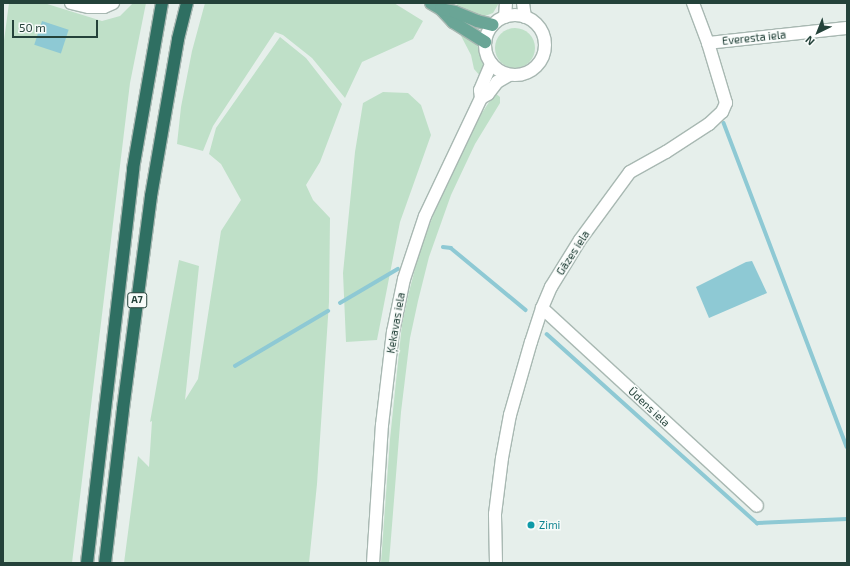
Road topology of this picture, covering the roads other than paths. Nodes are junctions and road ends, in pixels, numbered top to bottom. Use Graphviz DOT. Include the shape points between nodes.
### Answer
graph roads {
  1 [pos="71,3"];
  2 [pos="113,3"];
  3 [pos="162,3"];
  4 [pos="187,3"];
  5 [pos="506,3"];
  6 [pos="523,3"];
  7 [pos="693,3"];
  8 [pos="436,6"];
  9 [pos="505,17"];
  10 [pos="525,17"];
  11 [pos="493,25"];
  12 [pos="847,28"];
  13 [pos="485,42"];
  14 [pos="708,43"];
  15 [pos="491,64"];
  16 [pos="509,74"];
  17 [pos="481,98"];
  18 [pos="542,308"];
  19 [pos="757,506"];
  20 [pos="87,563"];
  21 [pos="105,563"];
  22 [pos="373,563"];
  23 [pos="496,563"];
  1 -- 2 [label="street" via="89,7 104,7"];
  3 -- 20 [label="highway, A7" via="133,169"];
  4 -- 21 [label="highway, A7" via="178,39 151,196"];
  5 -- 9 [label="street"];
  6 -- 10 [label="street"];
  7 -- 14 [label="street, Gāzes iela"];
  8 -- 11 [label="main road"];
  8 -- 13 [label="main road" via="453,22"];
  9 -- 10 [label="street"];
  9 -- 11 [label="street"];
  10 -- 16 [label="street" via="540,28 544,38 543,54 536,67 527,72"];
  11 -- 13 [label="street"];
  12 -- 14 [label="street, Everesta iela"];
  13 -- 15 [label="street"];
  14 -- 18 [label="street, Gāzes iela" via="726,104 722,112 709,124 630,172 580,240"];
  15 -- 16 [label="street"];
  15 -- 17 [label="street, Ķekavas iela" via="480,90"];
  16 -- 17 [label="street, Ķekavas iela"];
  17 -- 22 [label="street, Ķekavas iela" via="425,216 404,279 392,332 382,425"];
  18 -- 19 [label="street, Ūdens iela"];
  18 -- 23 [label="street, Gāzes iela" via="510,415 502,458 495,514"];
}
